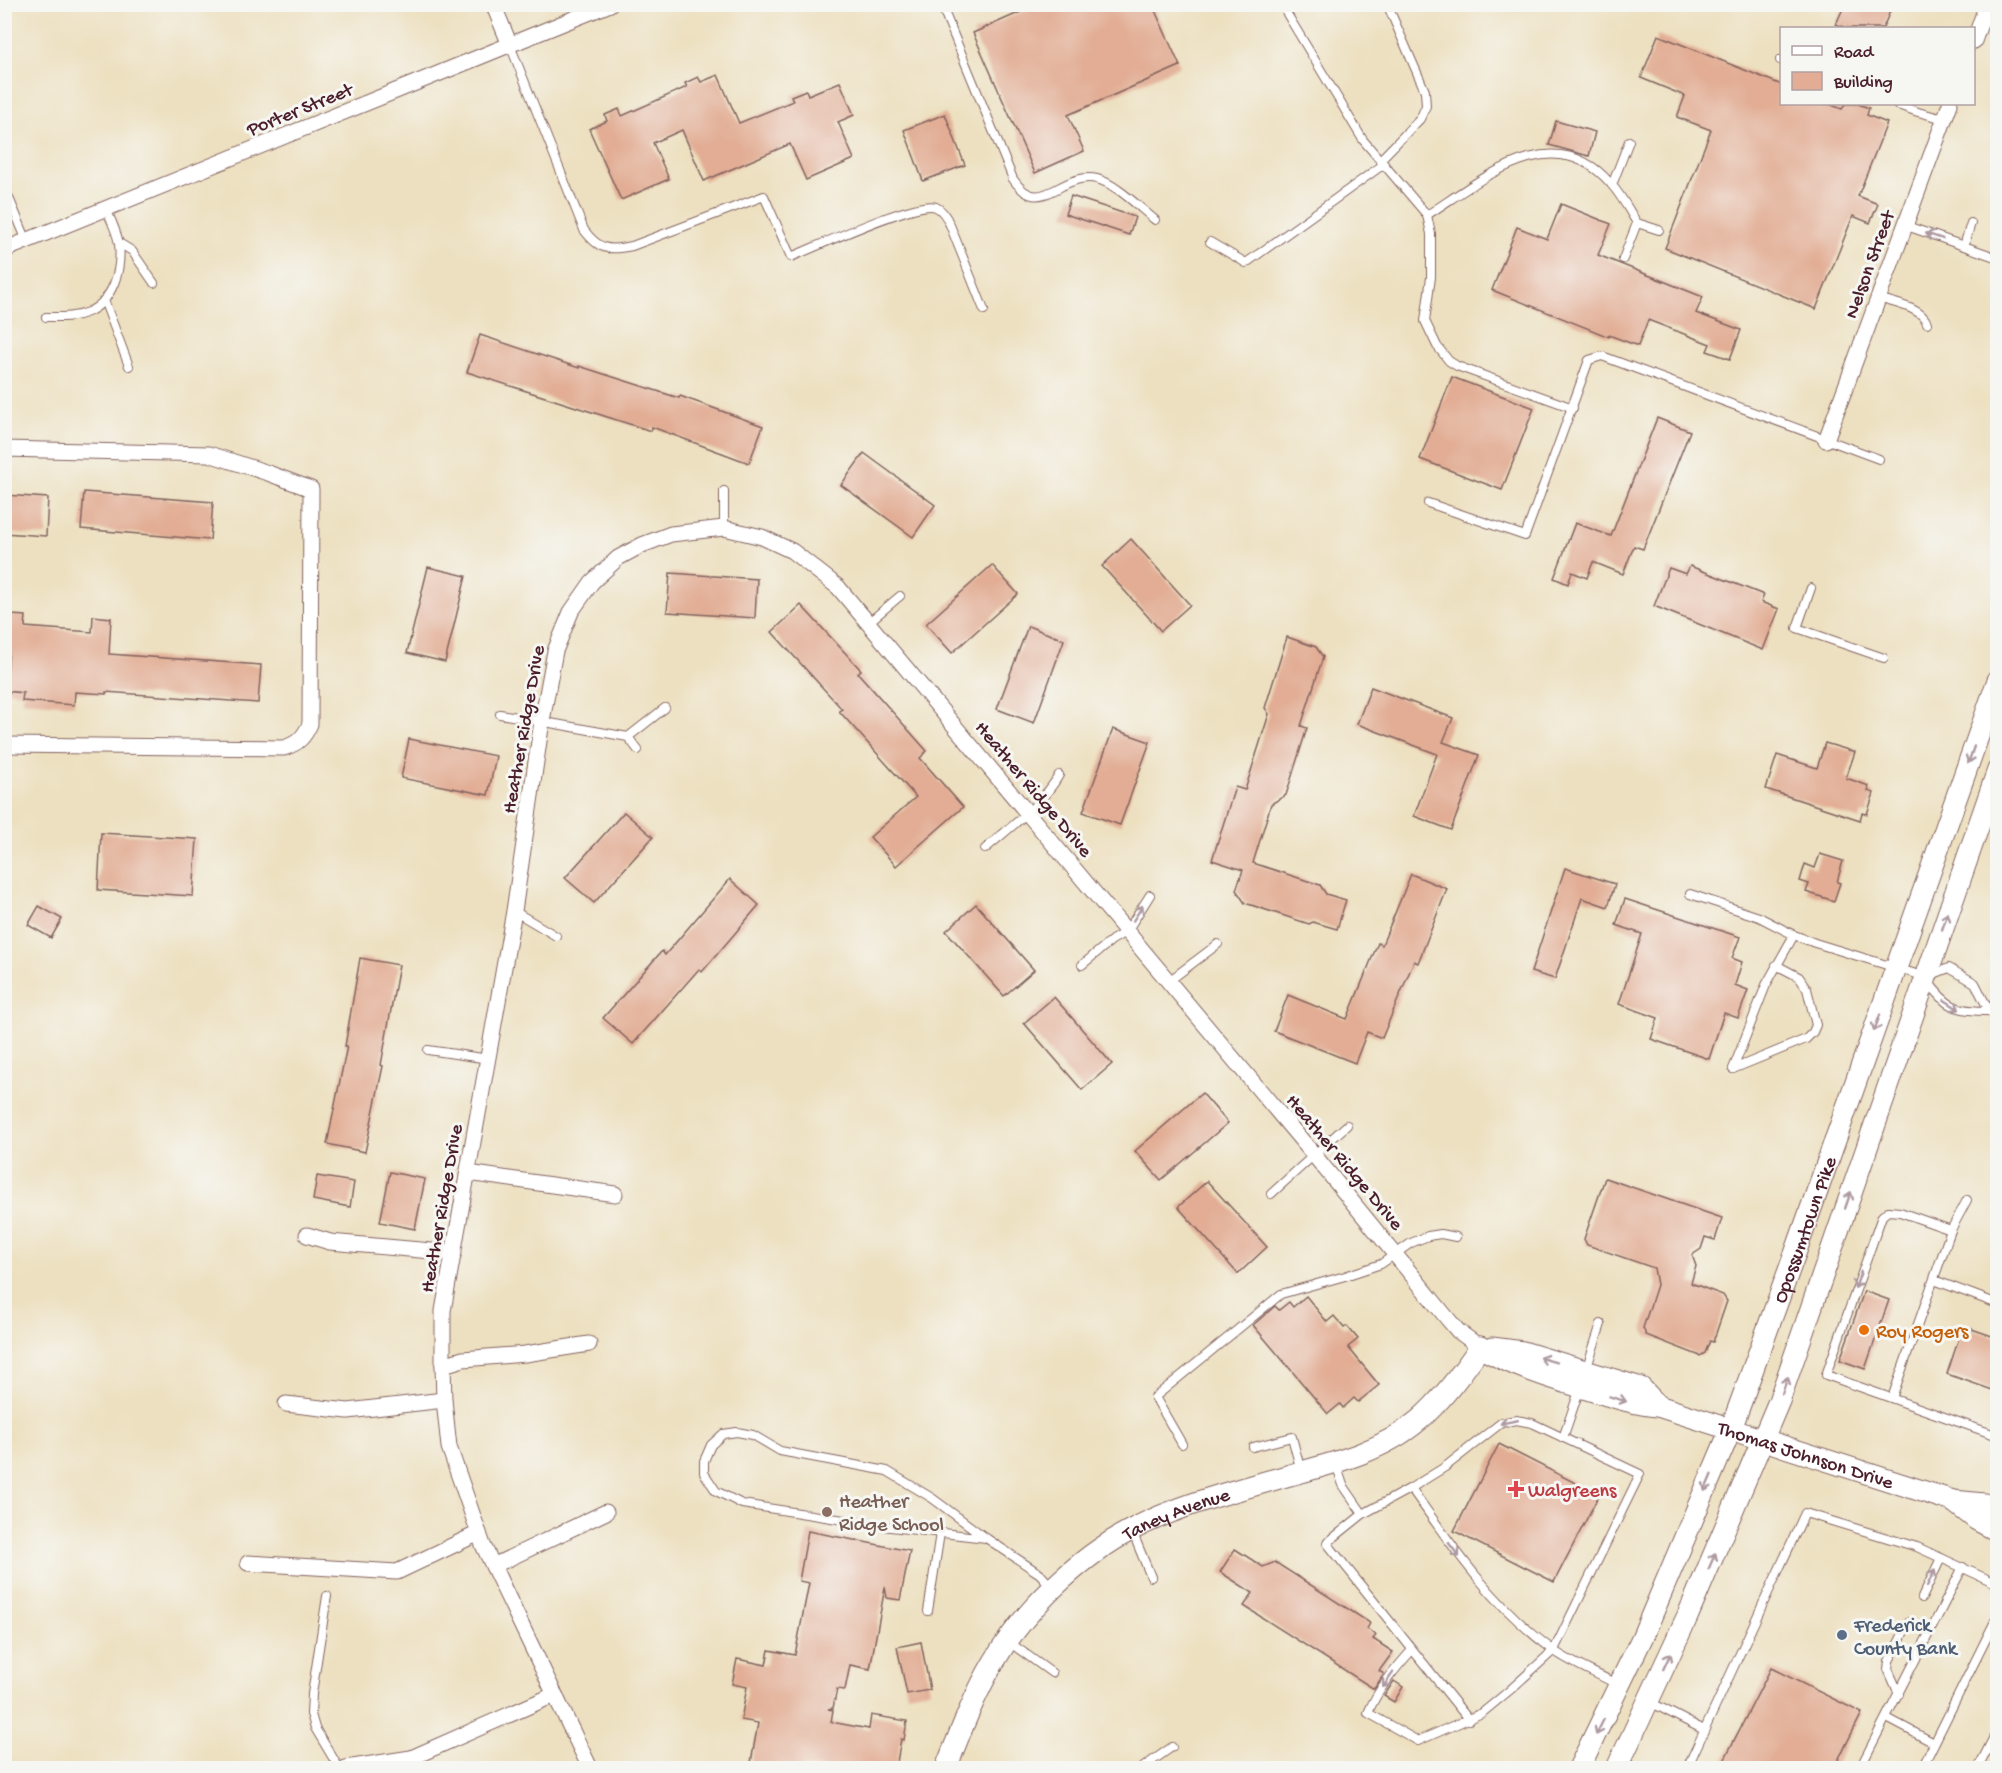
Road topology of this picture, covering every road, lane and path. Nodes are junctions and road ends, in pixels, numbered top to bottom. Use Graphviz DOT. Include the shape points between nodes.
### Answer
graph roads {
  1 [pos="493,4"];
  2 [pos="610,4"];
  3 [pos="941,4"];
  4 [pos="1387,4"];
  5 [pos="1987,4"];
  6 [pos="1280,6"];
  7 [pos="1975,38"];
  8 [pos="510,45"];
  9 [pos="1898,105"];
  10 [pos="1950,105"];
  11 [pos="1944,119"];
  12 [pos="1629,141"];
  13 [pos="1382,162"];
  14 [pos="1612,185"];
  15 [pos="4,186"];
  16 [pos="106,209"];
  17 [pos="1427,215"];
  18 [pos="1155,220"];
  19 [pos="1637,223"];
  20 [pos="1971,223"];
  21 [pos="1904,225"];
  22 [pos="1659,230"];
  23 [pos="27,241"];
  24 [pos="1210,242"];
  25 [pos="119,243"];
  26 [pos="1964,246"];
  27 [pos="4,250"];
  28 [pos="1998,258"];
  29 [pos="1623,259"];
  30 [pos="154,283"];
  31 [pos="1878,297"];
  32 [pos="104,300"];
  33 [pos="984,310"];
  34 [pos="46,317"];
  35 [pos="1927,323"];
  36 [pos="129,366"];
  37 [pos="1573,408"];
  38 [pos="1826,440"];
  39 [pos="4,449"];
  40 [pos="1879,459"];
  41 [pos="724,491"];
  42 [pos="1428,503"];
  43 [pos="724,528"];
  44 [pos="1811,588"];
  45 [pos="900,596"];
  46 [pos="869,622"];
  47 [pos="1884,658"];
  48 [pos="1998,680"];
  49 [pos="665,708"];
  50 [pos="500,714"];
  51 [pos="542,721"];
  52 [pos="628,737"];
  53 [pos="4,745"];
  54 [pos="638,750"];
  55 [pos="1998,770"];
  56 [pos="1059,775"];
  57 [pos="1027,812"];
  58 [pos="985,849"];
  59 [pos="1690,894"];
  60 [pos="1150,895"];
  61 [pos="514,911"];
  62 [pos="1127,931"];
  63 [pos="1794,935"];
  64 [pos="556,936"];
  65 [pos="1218,944"];
  66 [pos="1082,965"];
  67 [pos="1776,965"];
  68 [pos="1897,968"];
  69 [pos="1926,977"];
  70 [pos="1169,981"];
  71 [pos="1998,1000"];
  72 [pos="1989,1011"];
  73 [pos="1998,1018"];
  74 [pos="428,1050"];
  75 [pos="489,1059"];
  76 [pos="1347,1125"];
  77 [pos="1314,1155"];
  78 [pos="468,1173"];
  79 [pos="615,1194"];
  80 [pos="1271,1194"];
  81 [pos="1968,1200"];
  82 [pos="1951,1230"];
  83 [pos="307,1235"];
  84 [pos="1456,1237"];
  85 [pos="454,1253"];
  86 [pos="1396,1254"];
  87 [pos="1934,1280"];
  88 [pos="1998,1304"];
  89 [pos="1601,1324"];
  90 [pos="589,1344"];
  91 [pos="1480,1347"];
  92 [pos="443,1365"];
  93 [pos="1582,1379"];
  94 [pos="1892,1398"];
  95 [pos="444,1400"];
  96 [pos="286,1404"];
  97 [pos="1731,1429"];
  98 [pos="1998,1436"];
  99 [pos="1563,1438"];
  100 [pos="1762,1439"];
  101 [pos="1182,1444"];
  102 [pos="1253,1447"];
  103 [pos="1336,1462"];
  104 [pos="1301,1472"];
  105 [pos="1411,1488"];
  106 [pos="1953,1501"];
  107 [pos="1998,1511"];
  108 [pos="606,1512"];
  109 [pos="1363,1514"];
  110 [pos="1131,1530"];
  111 [pos="1998,1531"];
  112 [pos="479,1533"];
  113 [pos="940,1533"];
  114 [pos="986,1538"];
  115 [pos="1941,1558"];
  116 [pos="248,1563"];
  117 [pos="493,1566"];
  118 [pos="1962,1567"];
  119 [pos="1151,1576"];
  120 [pos="1998,1584"];
  121 [pos="1054,1589"];
  122 [pos="327,1596"];
  123 [pos="1922,1598"];
  124 [pos="928,1611"];
  125 [pos="1998,1615"];
  126 [pos="1909,1623"];
  127 [pos="1008,1641"];
  128 [pos="1413,1650"];
  129 [pos="1554,1650"];
  130 [pos="1053,1673"];
  131 [pos="1620,1686"];
  132 [pos="1899,1694"];
  133 [pos="554,1695"];
  134 [pos="1649,1701"];
  135 [pos="1887,1718"];
  136 [pos="1469,1720"];
  137 [pos="1998,1729"];
  138 [pos="1704,1730"];
  139 [pos="1934,1743"];
  140 [pos="1172,1747"];
  141 [pos="418,1762"];
  142 [pos="339,1768"];
  143 [pos="346,1768"];
  144 [pos="590,1768"];
  145 [pos="946,1768"];
  146 [pos="1142,1768"];
  147 [pos="1579,1768"];
  148 [pos="1617,1768"];
  149 [pos="1687,1768"];
  150 [pos="1860,1768"];
  151 [pos="1922,1768"];
  152 [pos="1978,1768"];
  1 -- 8 [label="street"];
  2 -- 8 [label="street, Porter Street"];
  3 -- 18 [label="lane" via="1020,188 1037,196 1046,195 1077,178 1097,179"];
  4 -- 13 [label="lane" via="1425,91 1426,106 1420,119"];
  5 -- 7 [label="street"];
  6 -- 13 [label="lane" via="1363,140"];
  8 -- 16 [label="street, Porter Street"];
  8 -- 33 [label="lane" via="584,230 594,244 617,249 632,246 764,196 791,257 887,217 919,206 935,207 944,213 950,225"];
  9 -- 11 [label="lane"];
  10 -- 11 [label="street, Nelson Street"];
  11 -- 21 [label="street, Nelson Street"];
  12 -- 14 [label="lane"];
  13 -- 17 [label="lane"];
  13 -- 24 [label="lane" via="1246,263"];
  14 -- 17 [label="lane" via="1583,162 1566,155 1546,154 1507,164"];
  14 -- 19 [label="lane"];
  15 -- 23 [label="lane"];
  16 -- 23 [label="street, Porter Street"];
  16 -- 25 [label="lane"];
  17 -- 37 [label="lane" via="1431,277 1425,321 1437,346 1457,366"];
  19 -- 22 [label="lane"];
  19 -- 29 [label="lane"];
  20 -- 26 [label="lane"];
  26 -- 21 [label="lane, one-way"];
  21 -- 31 [label="street, Nelson Street"];
  23 -- 27 [label="street, Porter Street"];
  25 -- 30 [label="lane" via="132,251"];
  25 -- 32 [label="lane" via="120,266 115,285"];
  26 -- 28 [label="lane"];
  31 -- 35 [label="lane" via="1917,311"];
  31 -- 38 [label="street, Nelson Street"];
  32 -- 34 [label="lane" via="89,312"];
  32 -- 36 [label="lane"];
  37 -- 38 [label="lane" via="1590,360 1602,356"];
  37 -- 42 [label="lane" via="1525,536"];
  38 -- 40 [label="lane"];
  39 -- 53 [label="street" via="209,454 311,489 310,724 298,743 284,748"];
  41 -- 43 [label="lane"];
  43 -- 46 [label="street, Heather Ridge Drive" via="762,537 792,551 838,587"];
  43 -- 51 [label="street, Heather Ridge Drive" via="671,534 642,545 618,558 592,582 571,612 555,651"];
  44 -- 47 [label="lane" via="1797,628"];
  45 -- 46 [label="lane"];
  46 -- 57 [label="street, Heather Ridge Drive"];
  48 -- 68 [label="main road, Opossumtown Pike, one-way"];
  49 -- 52 [label="lane"];
  50 -- 51 [label="lane"];
  51 -- 52 [label="lane"];
  51 -- 61 [label="street, Heather Ridge Drive"];
  52 -- 54 [label="lane"];
  69 -- 55 [label="main road, Opossumtown Pike, one-way"];
  56 -- 57 [label="lane"];
  57 -- 58 [label="lane"];
  57 -- 62 [label="street, Heather Ridge Drive"];
  59 -- 63 [label="lane" via="1759,916"];
  62 -- 60 [label="lane, one-way"];
  61 -- 64 [label="lane"];
  61 -- 75 [label="street, Heather Ridge Drive"];
  62 -- 66 [label="lane"];
  62 -- 70 [label="street, Heather Ridge Drive"];
  63 -- 67 [label="lane"];
  63 -- 68 [label="lane"];
  65 -- 70 [label="lane"];
  67 -- 67 [label="lane" via="1766,985 1732,1069 1806,1040 1816,1025 1807,988 1799,977"];
  68 -- 69 [label="lane"];
  68 -- 97 [label="main road, Opossumtown Pike, one-way"];
  69 -- 72 [label="lane, one-way" via="1938,996 1962,1011"];
  69 -- 72 [label="lane" via="1949,968 1975,983"];
  100 -- 69 [label="main road, Opossumtown Pike, one-way" via="1779,1401"];
  70 -- 77 [label="street, Heather Ridge Drive"];
  71 -- 72 [label="lane"];
  72 -- 73 [label="lane"];
  74 -- 75 [label="lane"];
  75 -- 78 [label="street, Heather Ridge Drive"];
  76 -- 77 [label="lane"];
  77 -- 80 [label="lane"];
  77 -- 86 [label="street, Heather Ridge Drive"];
  78 -- 79 [label="street"];
  78 -- 85 [label="street, Heather Ridge Drive"];
  81 -- 82 [label="lane"];
  82 -- 87 [label="lane"];
  82 -- 94 [label="lane, one-way" via="1900,1212 1888,1211 1882,1216 1826,1375"];
  83 -- 85 [label="street" via="330,1242"];
  84 -- 86 [label="lane" via="1428,1236"];
  85 -- 92 [label="street, Heather Ridge Drive" via="443,1311"];
  86 -- 91 [label="street, Heather Ridge Drive" via="1458,1331"];
  86 -- 101 [label="lane" via="1381,1264 1281,1294 1155,1397"];
  87 -- 88 [label="lane"];
  87 -- 94 [label="lane"];
  89 -- 93 [label="lane"];
  90 -- 92 [label="street" via="463,1359"];
  91 -- 93 [label="main road, Thomas Johnson Drive" via="1523,1352"];
  91 -- 103 [label="main road, Taney Avenue" via="1419,1420 1371,1450"];
  92 -- 95 [label="street, Heather Ridge Drive"];
  93 -- 97 [label="main road, Thomas Johnson Drive" via="1637,1405 1658,1406"];
  93 -- 99 [label="lane"];
  94 -- 98 [label="lane"];
  95 -- 96 [label="street" via="348,1411"];
  95 -- 112 [label="street, Heather Ridge Drive" via="449,1447"];
  97 -- 100 [label="main road, Thomas Johnson Drive"];
  97 -- 131 [label="main road, Opossumtown Pike, one-way"];
  99 -- 105 [label="lane, one-way" via="1532,1423 1501,1423"];
  99 -- 129 [label="lane" via="1640,1474"];
  100 -- 106 [label="main road, Thomas Johnson Drive"];
  134 -- 100 [label="main road, Opossumtown Pike, one-way"];
  102 -- 104 [label="lane" via="1292,1437"];
  103 -- 104 [label="main road, Taney Avenue"];
  103 -- 109 [label="lane" via="1343,1485"];
  104 -- 110 [label="main road, Taney Avenue" via="1187,1506"];
  105 -- 109 [label="lane"];
  105 -- 129 [label="lane, one-way" via="1455,1552 1494,1598"];
  106 -- 107 [label="main road, Thomas Johnson Drive" via="1984,1504"];
  106 -- 111 [label="main road, Thomas Johnson Drive"];
  108 -- 117 [label="street"];
  109 -- 128 [label="lane" via="1327,1544"];
  110 -- 119 [label="lane"];
  110 -- 121 [label="main road, Taney Avenue" via="1093,1555"];
  112 -- 116 [label="street" via="398,1572"];
  112 -- 117 [label="street, Heather Ridge Drive"];
  113 -- 114 [label="lane"];
  113 -- 114 [label="lane" via="742,1504 716,1491 704,1473 704,1461 711,1445 723,1434 737,1432 753,1435 780,1451 887,1471"];
  113 -- 124 [label="lane"];
  114 -- 121 [label="lane" via="1040,1574"];
  115 -- 118 [label="lane"];
  123 -- 115 [label="lane, one-way"];
  115 -- 138 [label="lane" via="1805,1513"];
  117 -- 133 [label="street, Heather Ridge Drive"];
  118 -- 120 [label="lane"];
  118 -- 132 [label="lane"];
  121 -- 127 [label="main road, Taney Avenue"];
  122 -- 142 [label="lane" via="311,1714"];
  125 -- 139 [label="lane"];
  126 -- 132 [label="lane" via="1889,1661 1888,1669"];
  127 -- 130 [label="lane"];
  127 -- 145 [label="main road, Taney Avenue" via="980,1688"];
  128 -- 136 [label="lane"];
  128 -- 136 [label="lane, one-way" via="1396,1667 1368,1713 1418,1742"];
  129 -- 131 [label="lane"];
  129 -- 136 [label="lane"];
  131 -- 147 [label="main road, Opossumtown Pike, one-way"];
  132 -- 135 [label="lane"];
  133 -- 141 [label="street"];
  133 -- 144 [label="street, Heather Ridge Drive"];
  134 -- 138 [label="lane"];
  134 -- 148 [label="main road, Opossumtown Pike"];
  135 -- 139 [label="lane"];
  135 -- 150 [label="lane"];
  137 -- 152 [label="lane"];
  138 -- 149 [label="lane"];
  139 -- 151 [label="lane"];
  140 -- 146 [label="lane"];
  141 -- 143 [label="street"];
}
